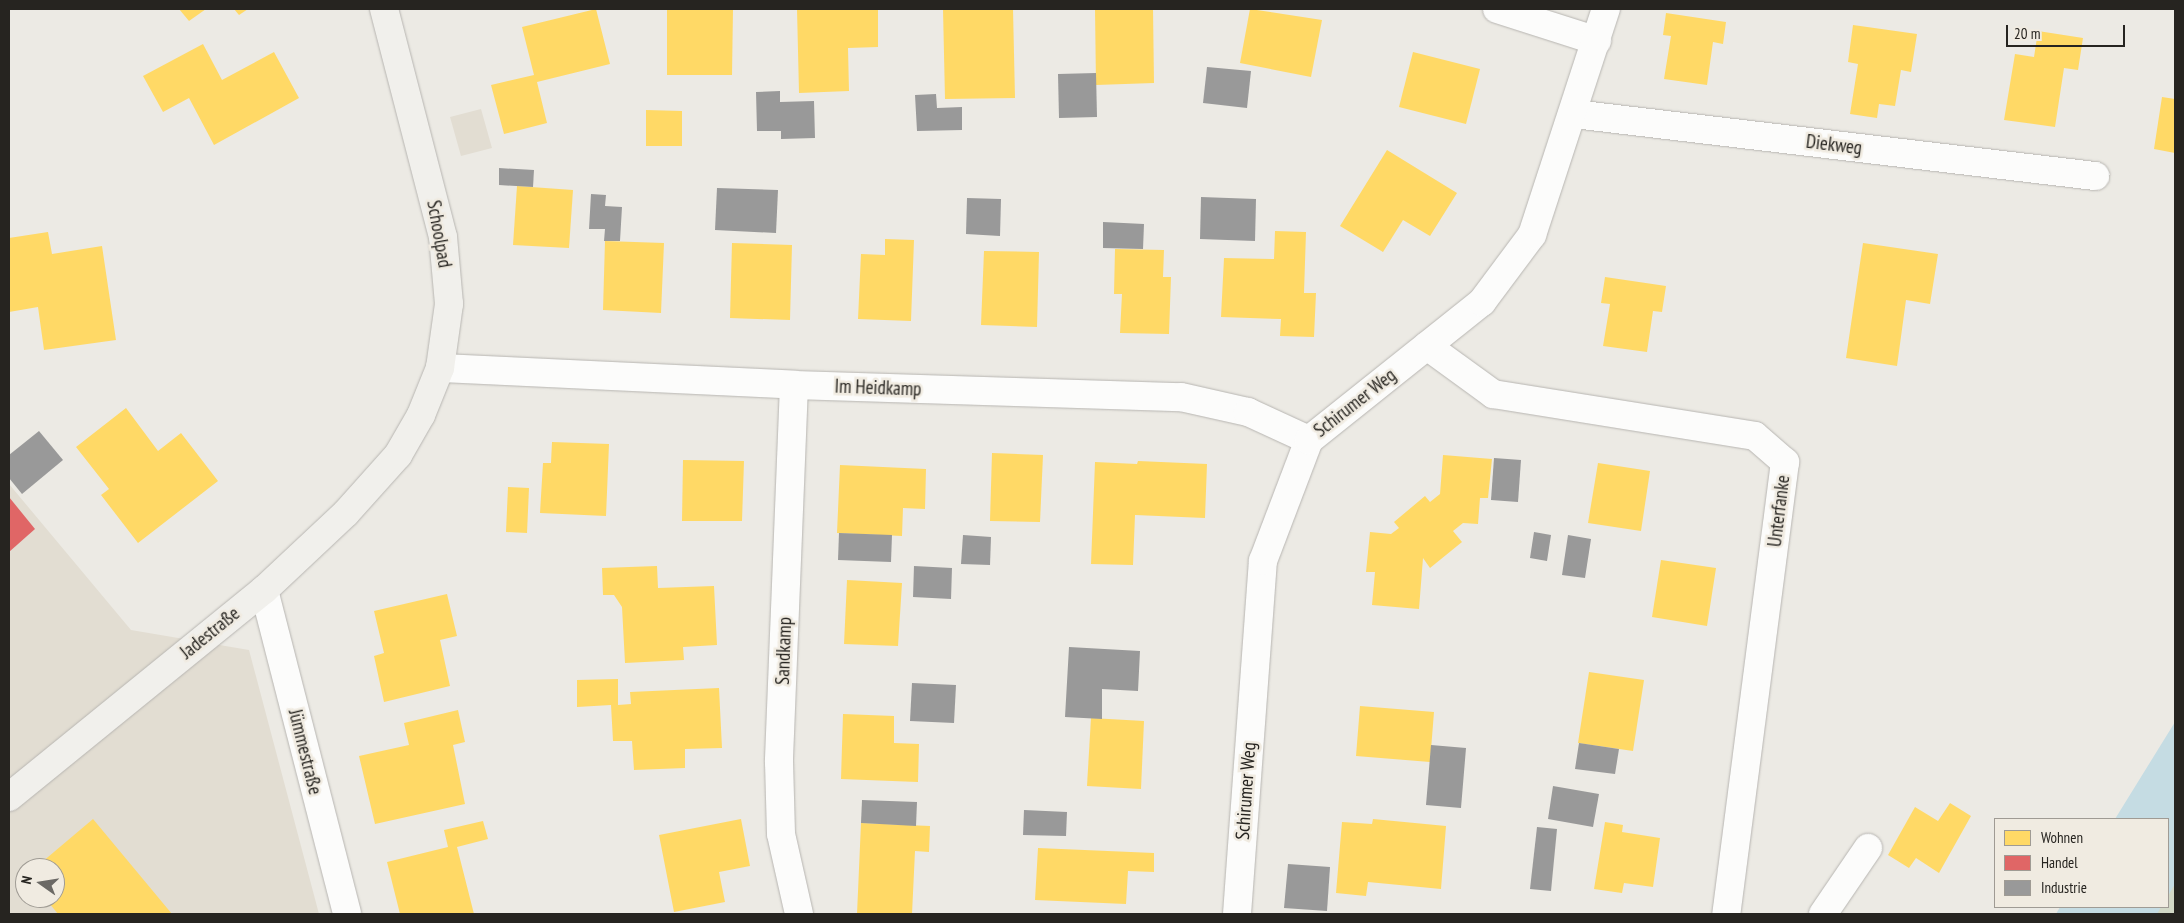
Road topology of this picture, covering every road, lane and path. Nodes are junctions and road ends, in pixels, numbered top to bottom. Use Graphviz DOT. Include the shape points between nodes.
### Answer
graph roads {
  1 [pos="384,9"];
  2 [pos="1497,9"];
  3 [pos="1606,9"];
  4 [pos="1597,41"];
  5 [pos="1574,114"];
  6 [pos="2095,176"];
  7 [pos="1427,346"];
  8 [pos="440,368"];
  9 [pos="794,385"];
  10 [pos="1309,440"];
  11 [pos="398,455"];
  12 [pos="264,590"];
  13 [pos="9,797"];
  14 [pos="1868,848"];
  15 [pos="346,914"];
  16 [pos="799,914"];
  17 [pos="1237,914"];
  18 [pos="1726,914"];
  19 [pos="1823,914"];
  1 -- 8 [label="street, Schoolpad" via="443,237 449,304"];
  2 -- 4 [label="street"];
  3 -- 4 [label="street, Schirumer Weg"];
  4 -- 5 [label="street, Schirumer Weg"];
  5 -- 6 [label="street, Diekweg"];
  5 -- 7 [label="street, Schirumer Weg" via="1532,234 1482,302"];
  7 -- 10 [label="street, Schirumer Weg"];
  7 -- 18 [label="street, Unterfanke" via="1494,394 1754,436 1785,462"];
  8 -- 9 [label="street, Im Heidkamp"];
  8 -- 11 [label="street, Schoolpad" via="421,415"];
  9 -- 10 [label="street, Im Heidkamp" via="1181,397 1248,412"];
  9 -- 16 [label="street, Sandkamp" via="779,762 781,834"];
  10 -- 17 [label="street, Schirumer Weg" via="1263,561"];
  11 -- 12 [label="street, Jadestraße" via="346,512"];
  12 -- 13 [label="street, Jadestraße"];
  12 -- 15 [label="street, Jümmestraße"];
  14 -- 19 [label="street"];
}
